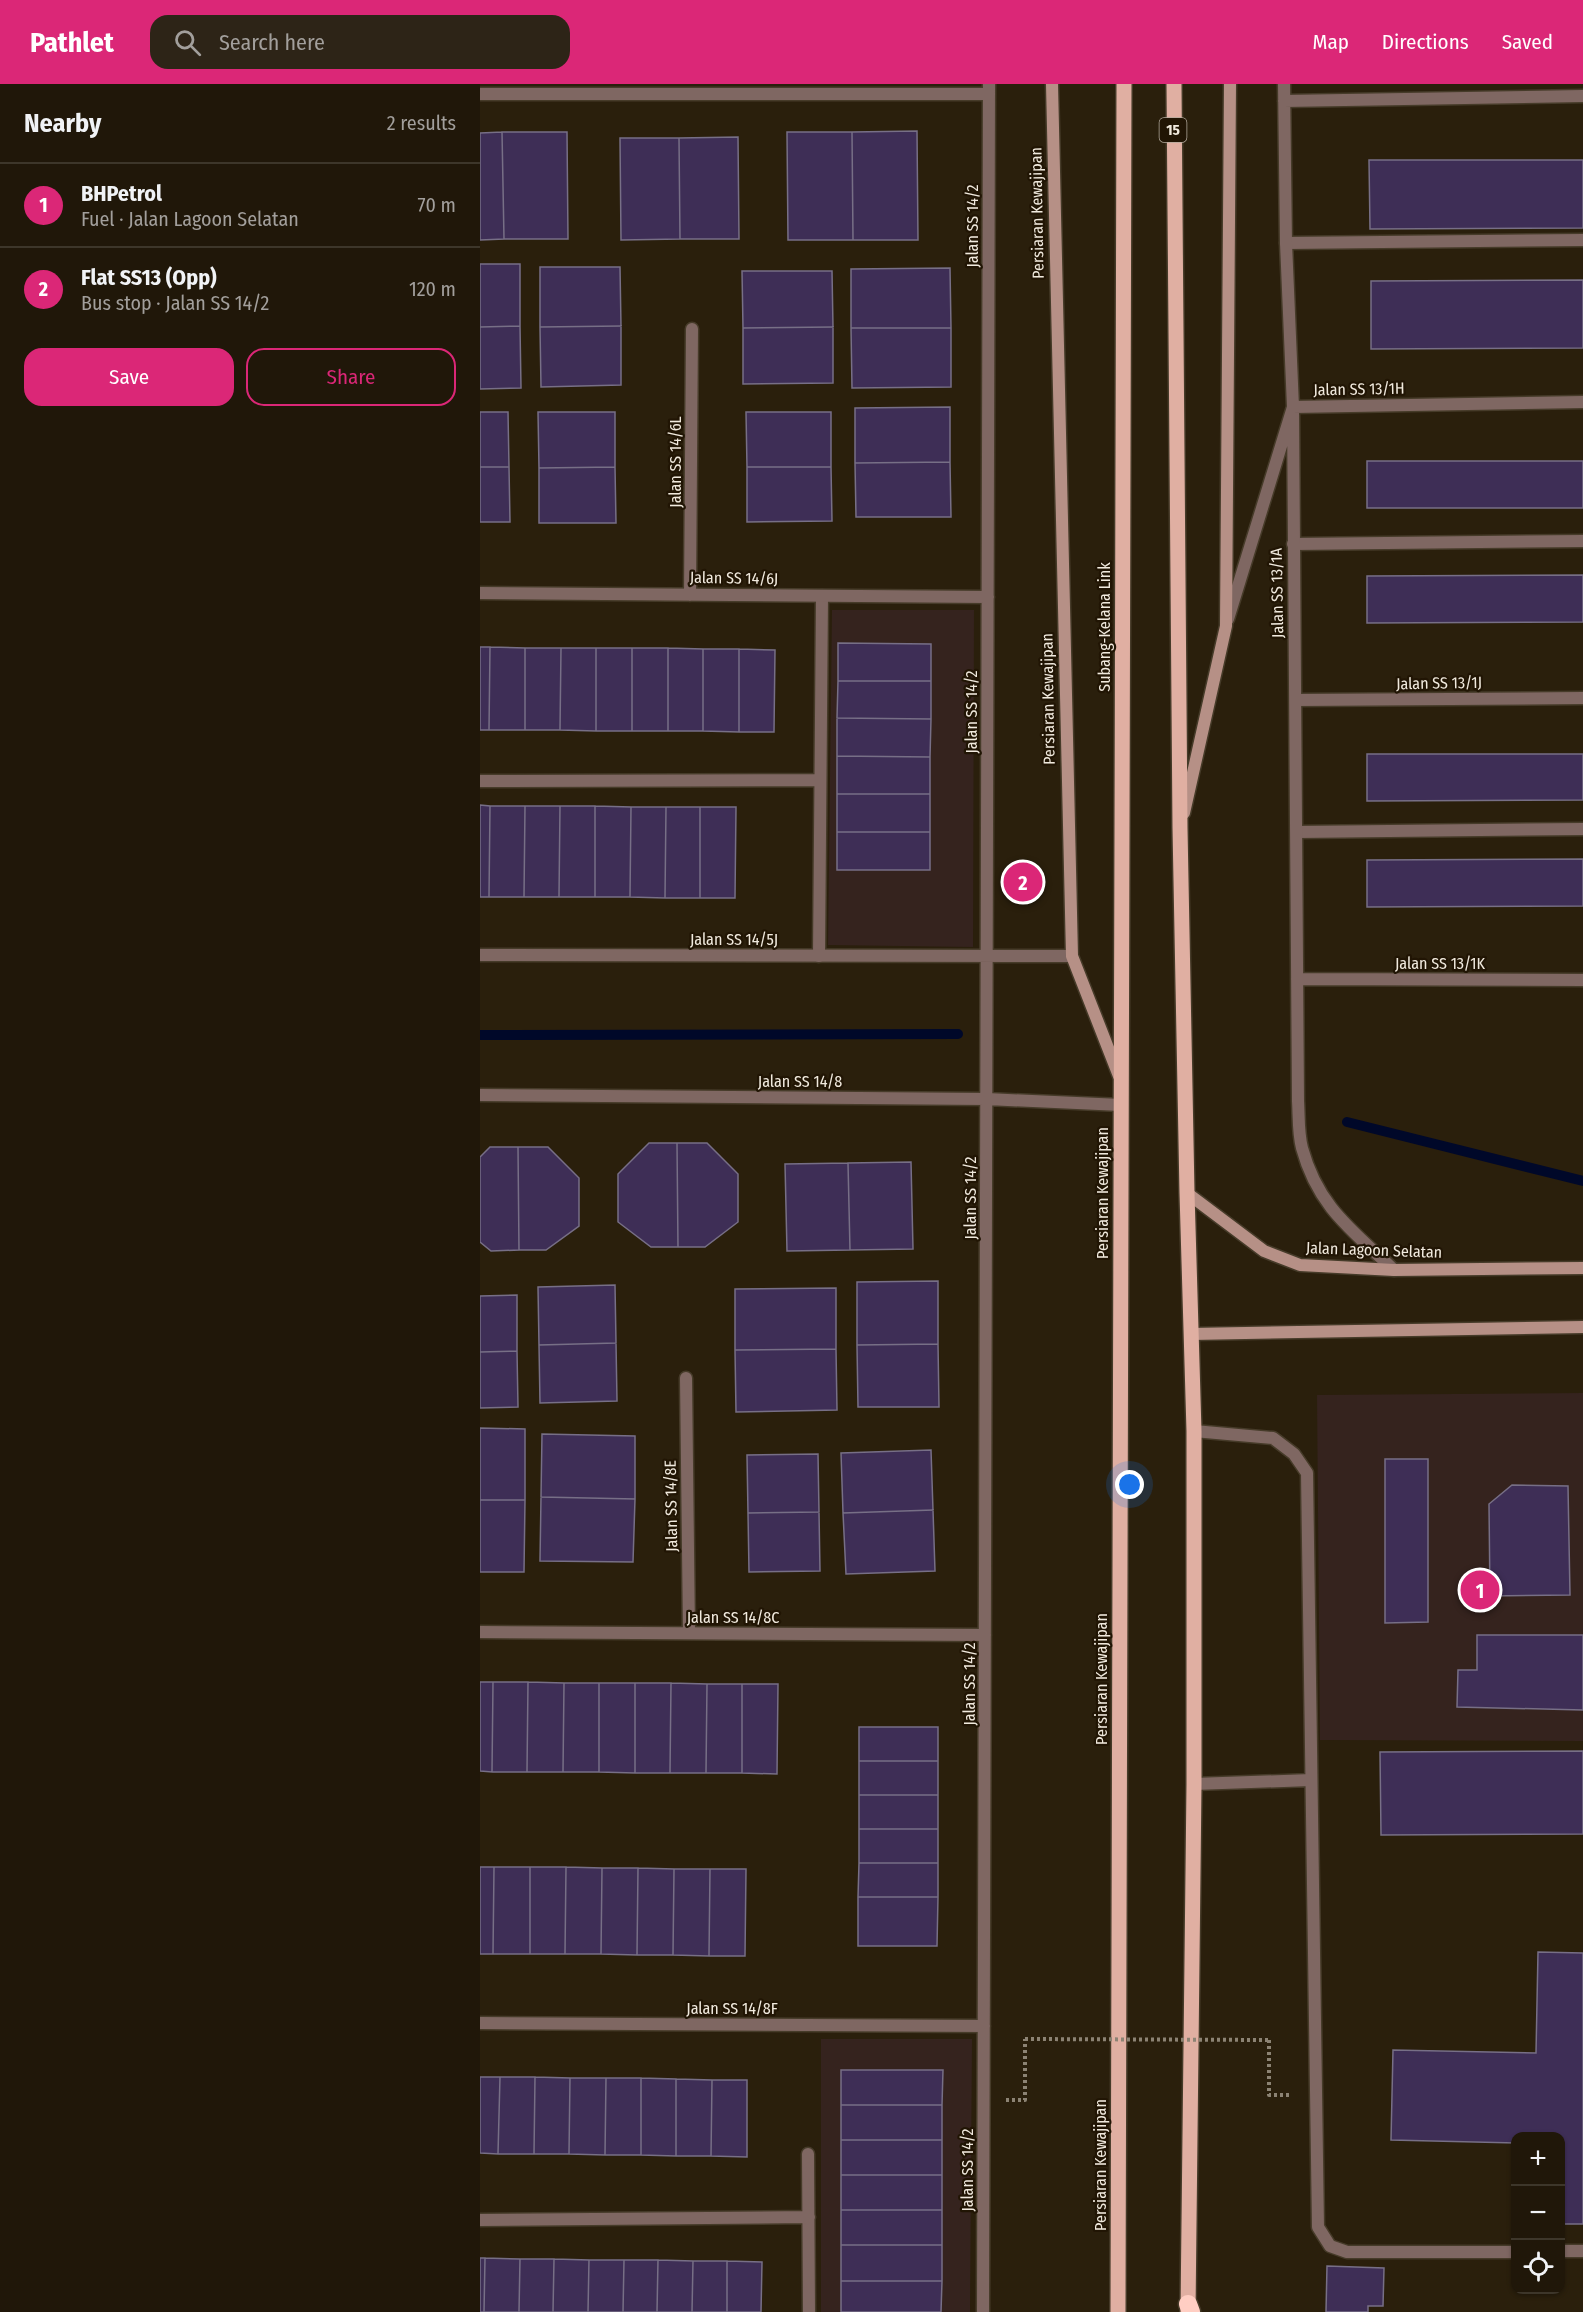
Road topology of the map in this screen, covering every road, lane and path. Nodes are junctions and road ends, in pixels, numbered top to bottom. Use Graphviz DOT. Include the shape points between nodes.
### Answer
graph roads {
  1 [pos="1052,84"];
  2 [pos="1124,84"];
  3 [pos="1174,84"];
  4 [pos="1230,84"];
  5 [pos="1284,84"];
  6 [pos="674,89"];
  7 [pos="989,89"];
  8 [pos="480,94"];
  9 [pos="1583,96"];
  10 [pos="1284,101"];
  11 [pos="1583,240"];
  12 [pos="1286,243"];
  13 [pos="692,329"];
  14 [pos="1583,402"];
  15 [pos="1293,407"];
  16 [pos="1583,541"];
  17 [pos="1293,544"];
  18 [pos="480,593"];
  19 [pos="690,595"];
  20 [pos="822,596"];
  21 [pos="988,597"];
  22 [pos="1226,626"];
  23 [pos="1583,698"];
  24 [pos="1296,700"];
  25 [pos="820,780"];
  26 [pos="480,781"];
  27 [pos="1180,828"];
  28 [pos="1583,829"];
  29 [pos="1297,832"];
  30 [pos="480,955"];
  31 [pos="819,956"];
  32 [pos="1072,956"];
  33 [pos="987,957"];
  34 [pos="1297,979"];
  35 [pos="1583,980"];
  36 [pos="1121,1081"];
  37 [pos="480,1095"];
  38 [pos="987,1099"];
  39 [pos="1120,1105"];
  40 [pos="1187,1193"];
  41 [pos="1583,1268"];
  42 [pos="1394,1270"];
  43 [pos="1583,1327"];
  44 [pos="1191,1334"];
  45 [pos="686,1378"];
  46 [pos="1194,1431"];
  47 [pos="480,1632"];
  48 [pos="689,1633"];
  49 [pos="985,1635"];
  50 [pos="1311,1780"];
  51 [pos="1194,1784"];
  52 [pos="480,2023"];
  53 [pos="984,2026"];
  54 [pos="1315,2095"];
  55 [pos="984,2100"];
  56 [pos="808,2154"];
  57 [pos="808,2217"];
  58 [pos="480,2220"];
  59 [pos="1565,2251"];
  60 [pos="1583,2251"];
  61 [pos="1511,2252"];
  62 [pos="1189,2309"];
  63 [pos="809,2312"];
  64 [pos="983,2312"];
  65 [pos="1118,2312"];
  1 -- 32 [label="main road, Persiaran Kewajipan"];
  2 -- 36 [label="main road, Subang-Kelana Link"];
  3 -- 27 [label="main road, 15"];
  4 -- 22 [label="main road"];
  5 -- 10 [label="street, Jalan SS 13/1A"];
  6 -- 7 [label="street"];
  6 -- 8 [label="street"];
  7 -- 21 [label="street, Jalan SS 14/2"];
  9 -- 10 [label="street"];
  10 -- 12 [label="street, Jalan SS 13/1A"];
  11 -- 12 [label="street"];
  12 -- 15 [label="street, Jalan SS 13/1A"];
  13 -- 19 [label="street, Jalan SS 14/6L"];
  14 -- 15 [label="street, Jalan SS 13/1H"];
  15 -- 17 [label="street, Jalan SS 13/1A"];
  15 -- 22 [label="street, Jalan SS 13/1H"];
  16 -- 17 [label="street"];
  17 -- 24 [label="street, Jalan SS 13/1A"];
  18 -- 19 [label="street, Jalan SS 14/6J"];
  19 -- 20 [label="street, Jalan SS 14/6J"];
  20 -- 21 [label="street, Jalan SS 14/6J"];
  20 -- 25 [label="street"];
  21 -- 33 [label="street, Jalan SS 14/2"];
  22 -- 27 [label="main road"];
  23 -- 24 [label="street, Jalan SS 13/1J"];
  24 -- 29 [label="street, Jalan SS 13/1A"];
  25 -- 26 [label="street"];
  25 -- 31 [label="street"];
  27 -- 40 [label="main road"];
  28 -- 29 [label="street"];
  29 -- 34 [label="street, Jalan SS 13/1A"];
  30 -- 31 [label="street, Jalan SS 14/5J"];
  31 -- 33 [label="street, Jalan SS 14/5J"];
  32 -- 33 [label="street, Jalan SS 14/5J"];
  32 -- 36 [label="main road, Persiaran Kewajipan"];
  33 -- 38 [label="street, Jalan SS 14/2"];
  34 -- 35 [label="street, Jalan SS 13/1K"];
  34 -- 42 [label="street, Jalan SS 13/1A" via="1301,1146 1313,1181 1330,1209"];
  36 -- 39 [label="main road, Persiaran Kewajipan"];
  37 -- 38 [label="street, Jalan SS 14/8"];
  38 -- 39 [label="street, Jalan SS 14/8"];
  38 -- 49 [label="street, Jalan SS 14/2"];
  39 -- 65 [label="main road, Persiaran Kewajipan"];
  40 -- 42 [label="main road, Jalan Lagoon Selatan" via="1264,1251 1300,1265"];
  40 -- 44 [label="main road"];
  41 -- 42 [label="main road, Jalan Lagoon Selatan"];
  43 -- 44 [label="main road"];
  44 -- 46 [label="main road"];
  45 -- 48 [label="street, Jalan SS 14/8E"];
  46 -- 50 [label="street" via="1273,1438 1294,1454 1307,1473"];
  46 -- 51 [label="main road"];
  47 -- 48 [label="street, Jalan SS 14/8C"];
  48 -- 49 [label="street, Jalan SS 14/8C"];
  49 -- 53 [label="street, Jalan SS 14/2"];
  50 -- 51 [label="street"];
  50 -- 54 [label="street"];
  51 -- 62 [label="main road"];
  52 -- 53 [label="street, Jalan SS 14/8F"];
  53 -- 55 [label="street, Jalan SS 14/2"];
  54 -- 55 [label="path, bridge" via="1269,2095 1269,2040 1025,2039 1025,2100"];
  54 -- 61 [label="street" via="1318,2227 1330,2246 1347,2253"];
  55 -- 64 [label="street, Jalan SS 14/2"];
  56 -- 57 [label="street"];
  57 -- 58 [label="street"];
  57 -- 63 [label="street"];
  59 -- 60 [label="street"];
}
